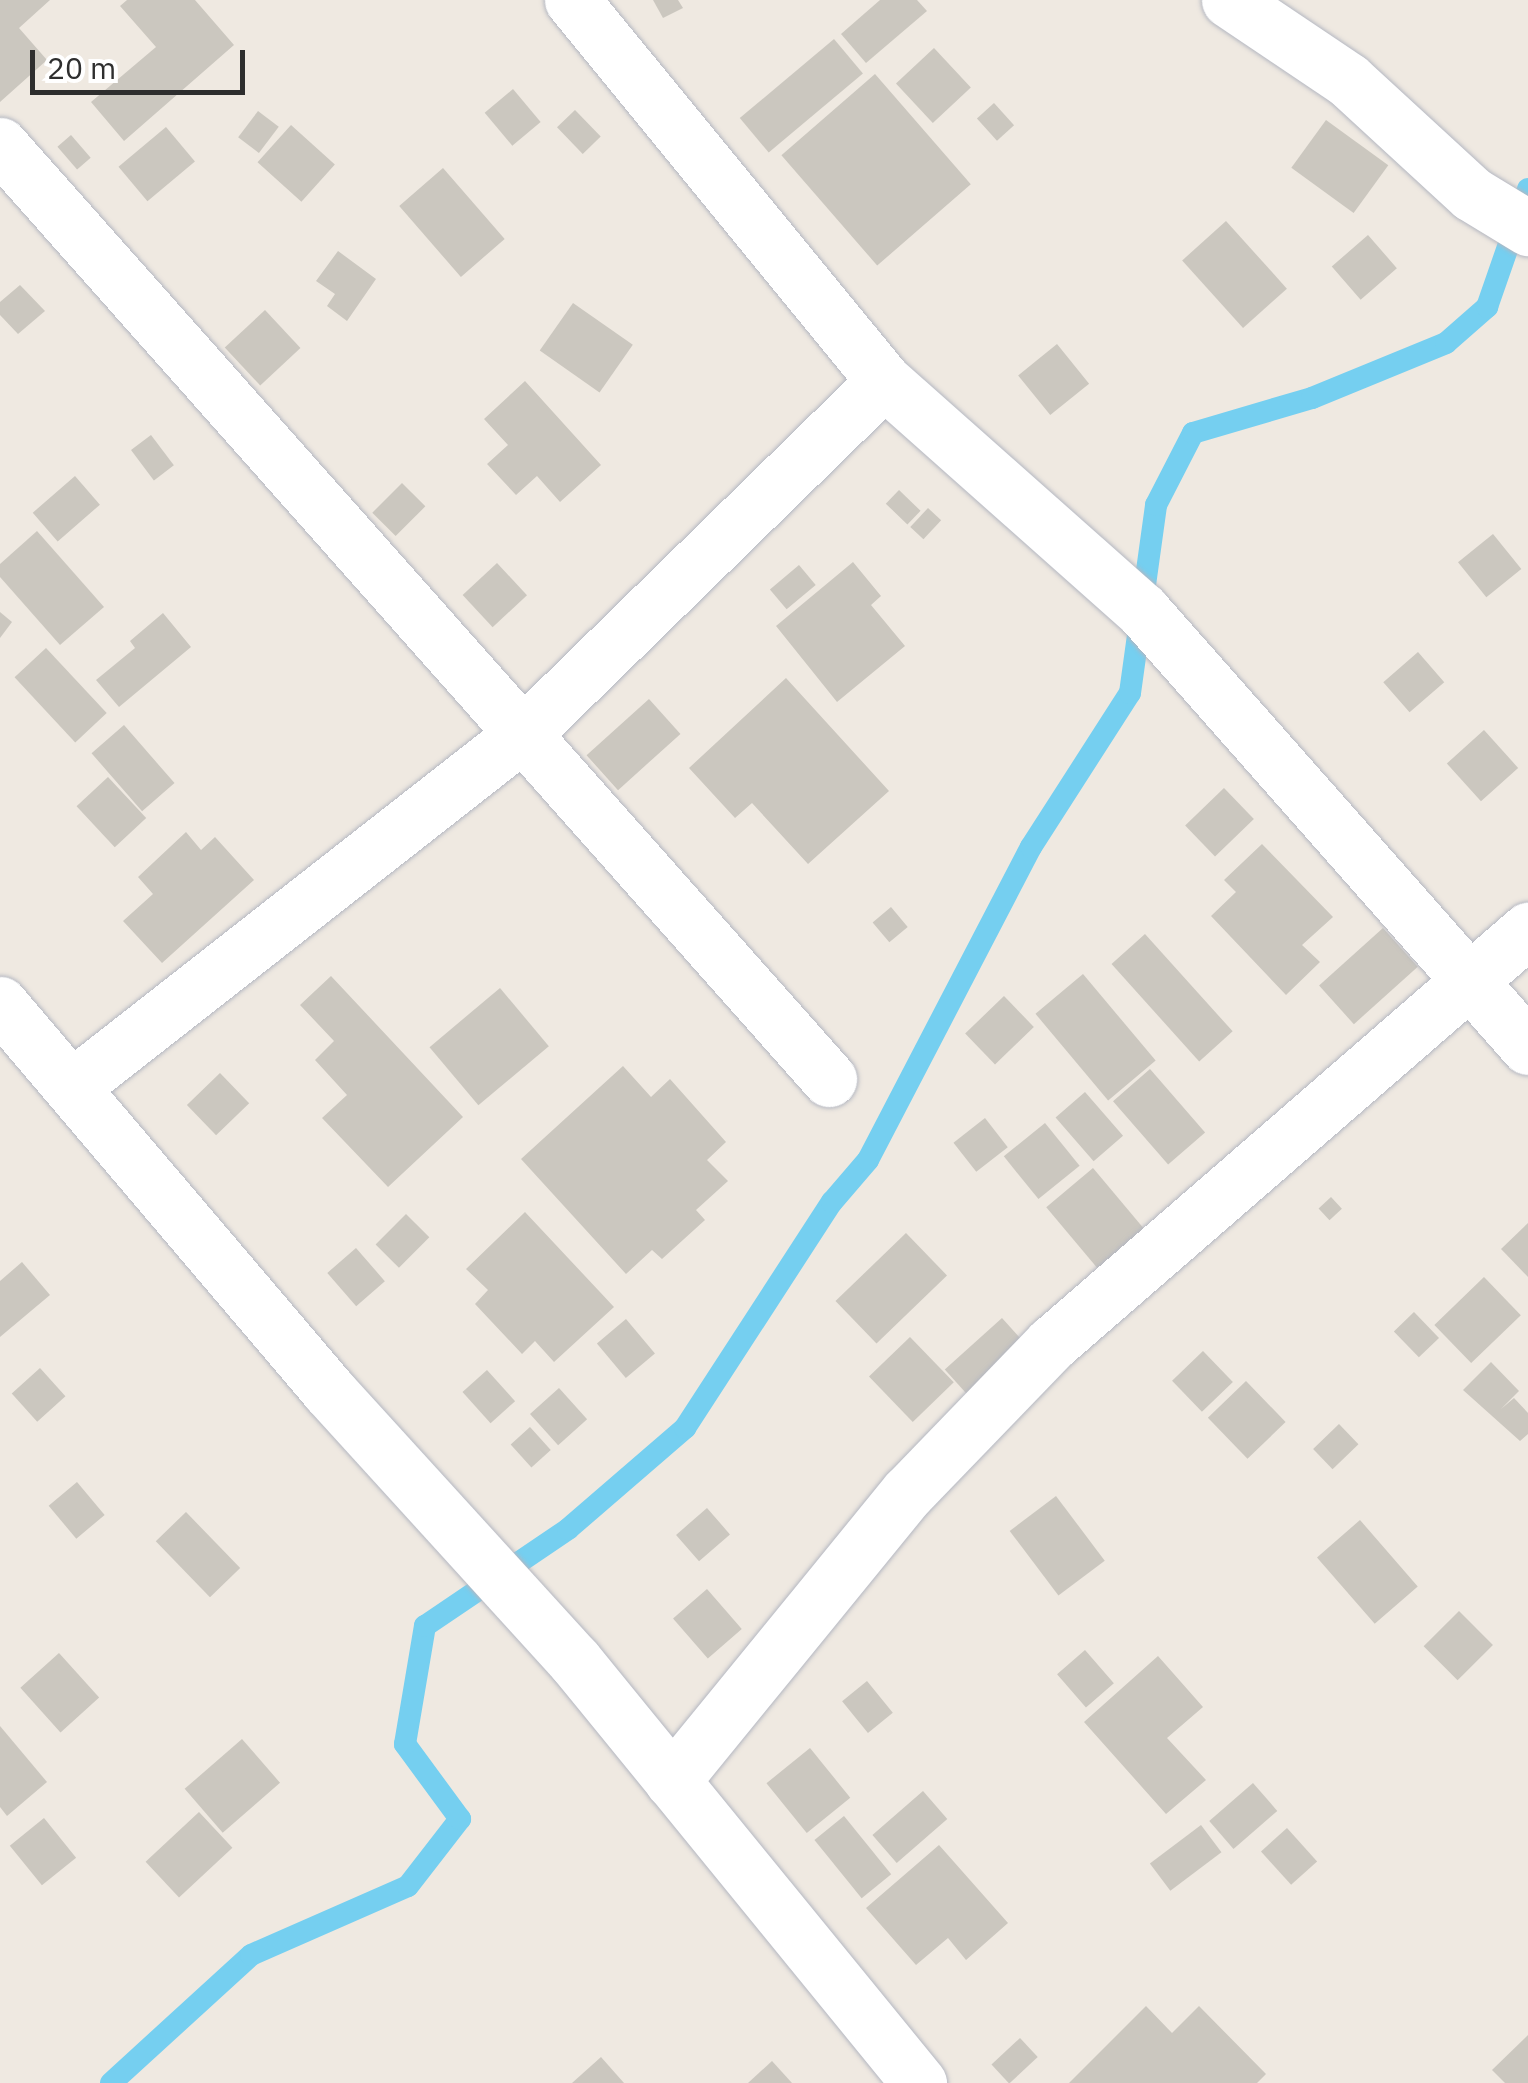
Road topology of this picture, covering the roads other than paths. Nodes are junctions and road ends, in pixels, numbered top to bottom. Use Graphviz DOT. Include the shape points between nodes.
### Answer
graph roads {
  1 [pos="572,0"];
  2 [pos="1229,0"];
  3 [pos="0,145"];
  4 [pos="1528,228"];
  5 [pos="884,381"];
  6 [pos="526,732"];
  7 [pos="1528,930"];
  8 [pos="1470,980"];
  9 [pos="0,1004"];
  10 [pos="1528,1047"];
  11 [pos="829,1079"];
  12 [pos="74,1085"];
  13 [pos="672,1782"];
  14 [pos="918,2083"];
  1 -- 5 [label="street"];
  2 -- 4 [label="street" via="1348,80 1472,194"];
  3 -- 6 [label="street"];
  5 -- 6 [label="street"];
  5 -- 8 [label="street" via="1142,610"];
  6 -- 11 [label="street"];
  6 -- 12 [label="street"];
  7 -- 8 [label="street"];
  8 -- 10 [label="street"];
  8 -- 13 [label="street" via="1051,1344 908,1492"];
  9 -- 12 [label="street"];
  12 -- 13 [label="street" via="329,1391 574,1660"];
  13 -- 14 [label="street"];
}
